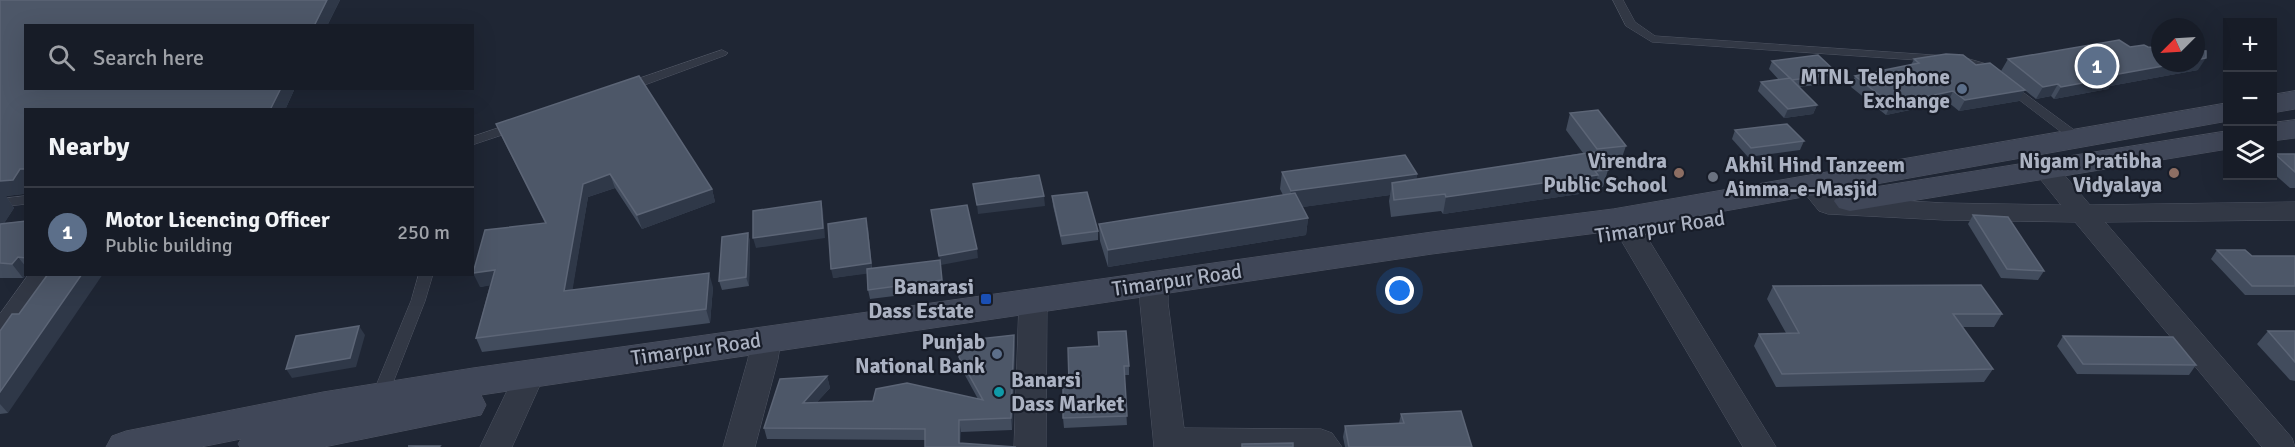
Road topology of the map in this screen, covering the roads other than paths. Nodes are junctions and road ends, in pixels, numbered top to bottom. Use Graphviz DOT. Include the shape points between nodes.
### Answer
graph roads {
  1 [pos="1618,0"];
  2 [pos="723,53"];
  3 [pos="614,92"];
  4 [pos="2295,100"];
  5 [pos="2277,103"];
  6 [pos="2223,113"];
  7 [pos="527,122"];
  8 [pos="2295,129"];
  9 [pos="2277,131"];
  10 [pos="2077,138"];
  11 [pos="474,140"];
  12 [pos="2223,141"];
  13 [pos="2046,170"];
  14 [pos="1819,195"];
  15 [pos="24,200"];
  16 [pos="0,203"];
  17 [pos="2295,211"];
  18 [pos="2084,214"];
  19 [pos="1626,224"];
  20 [pos="43,276"];
  21 [pos="425,276"];
  22 [pos="1154,293"];
  23 [pos="1033,310"];
  24 [pos="0,336"];
  25 [pos="765,349"];
  26 [pos="525,385"];
  27 [pos="375,410"];
  28 [pos="299,431"];
  29 [pos="1170,444"];
  30 [pos="126,447"];
  31 [pos="240,447"];
  32 [pos="496,447"];
  33 [pos="739,447"];
  34 [pos="1030,447"];
  35 [pos="1326,447"];
  36 [pos="1760,447"];
  37 [pos="2281,447"];
  1 -- 10 [label="lane" via="1630,24 1652,39 1974,62 1986,67"];
  2 -- 3 [label="lane"];
  4 -- 5 [label="street"];
  6 -- 10 [label="street, Timarpur Road"];
  7 -- 11 [label="lane"];
  8 -- 9 [label="street"];
  10 -- 14 [label="street, Timarpur Road"];
  12 -- 13 [label="street, Timarpur Road"];
  13 -- 14 [label="street, Timarpur Road"];
  13 -- 18 [label="street"];
  14 -- 18 [label="street" via="1938,212"];
  14 -- 19 [label="street, Timarpur Road"];
  15 -- 16 [label="lane"];
  17 -- 18 [label="street"];
  18 -- 37 [label="street"];
  19 -- 22 [label="street, Timarpur Road"];
  19 -- 36 [label="street"];
  20 -- 24 [label="street"];
  21 -- 27 [label="lane"];
  22 -- 23 [label="street, Timarpur Road"];
  22 -- 29 [label="street"];
  23 -- 25 [label="street, Timarpur Road"];
  23 -- 34 [label="street"];
  25 -- 26 [label="street, Timarpur Road"];
  25 -- 33 [label="street"];
  26 -- 27 [label="street, Timarpur Road"];
  26 -- 32 [label="street"];
  27 -- 28 [label="street, Timarpur Road"];
  28 -- 30 [label="street, Timarpur Road"];
  28 -- 31 [label="street, Timarpur Road"];
  29 -- 35 [label="street" via="1321,442"];
}
